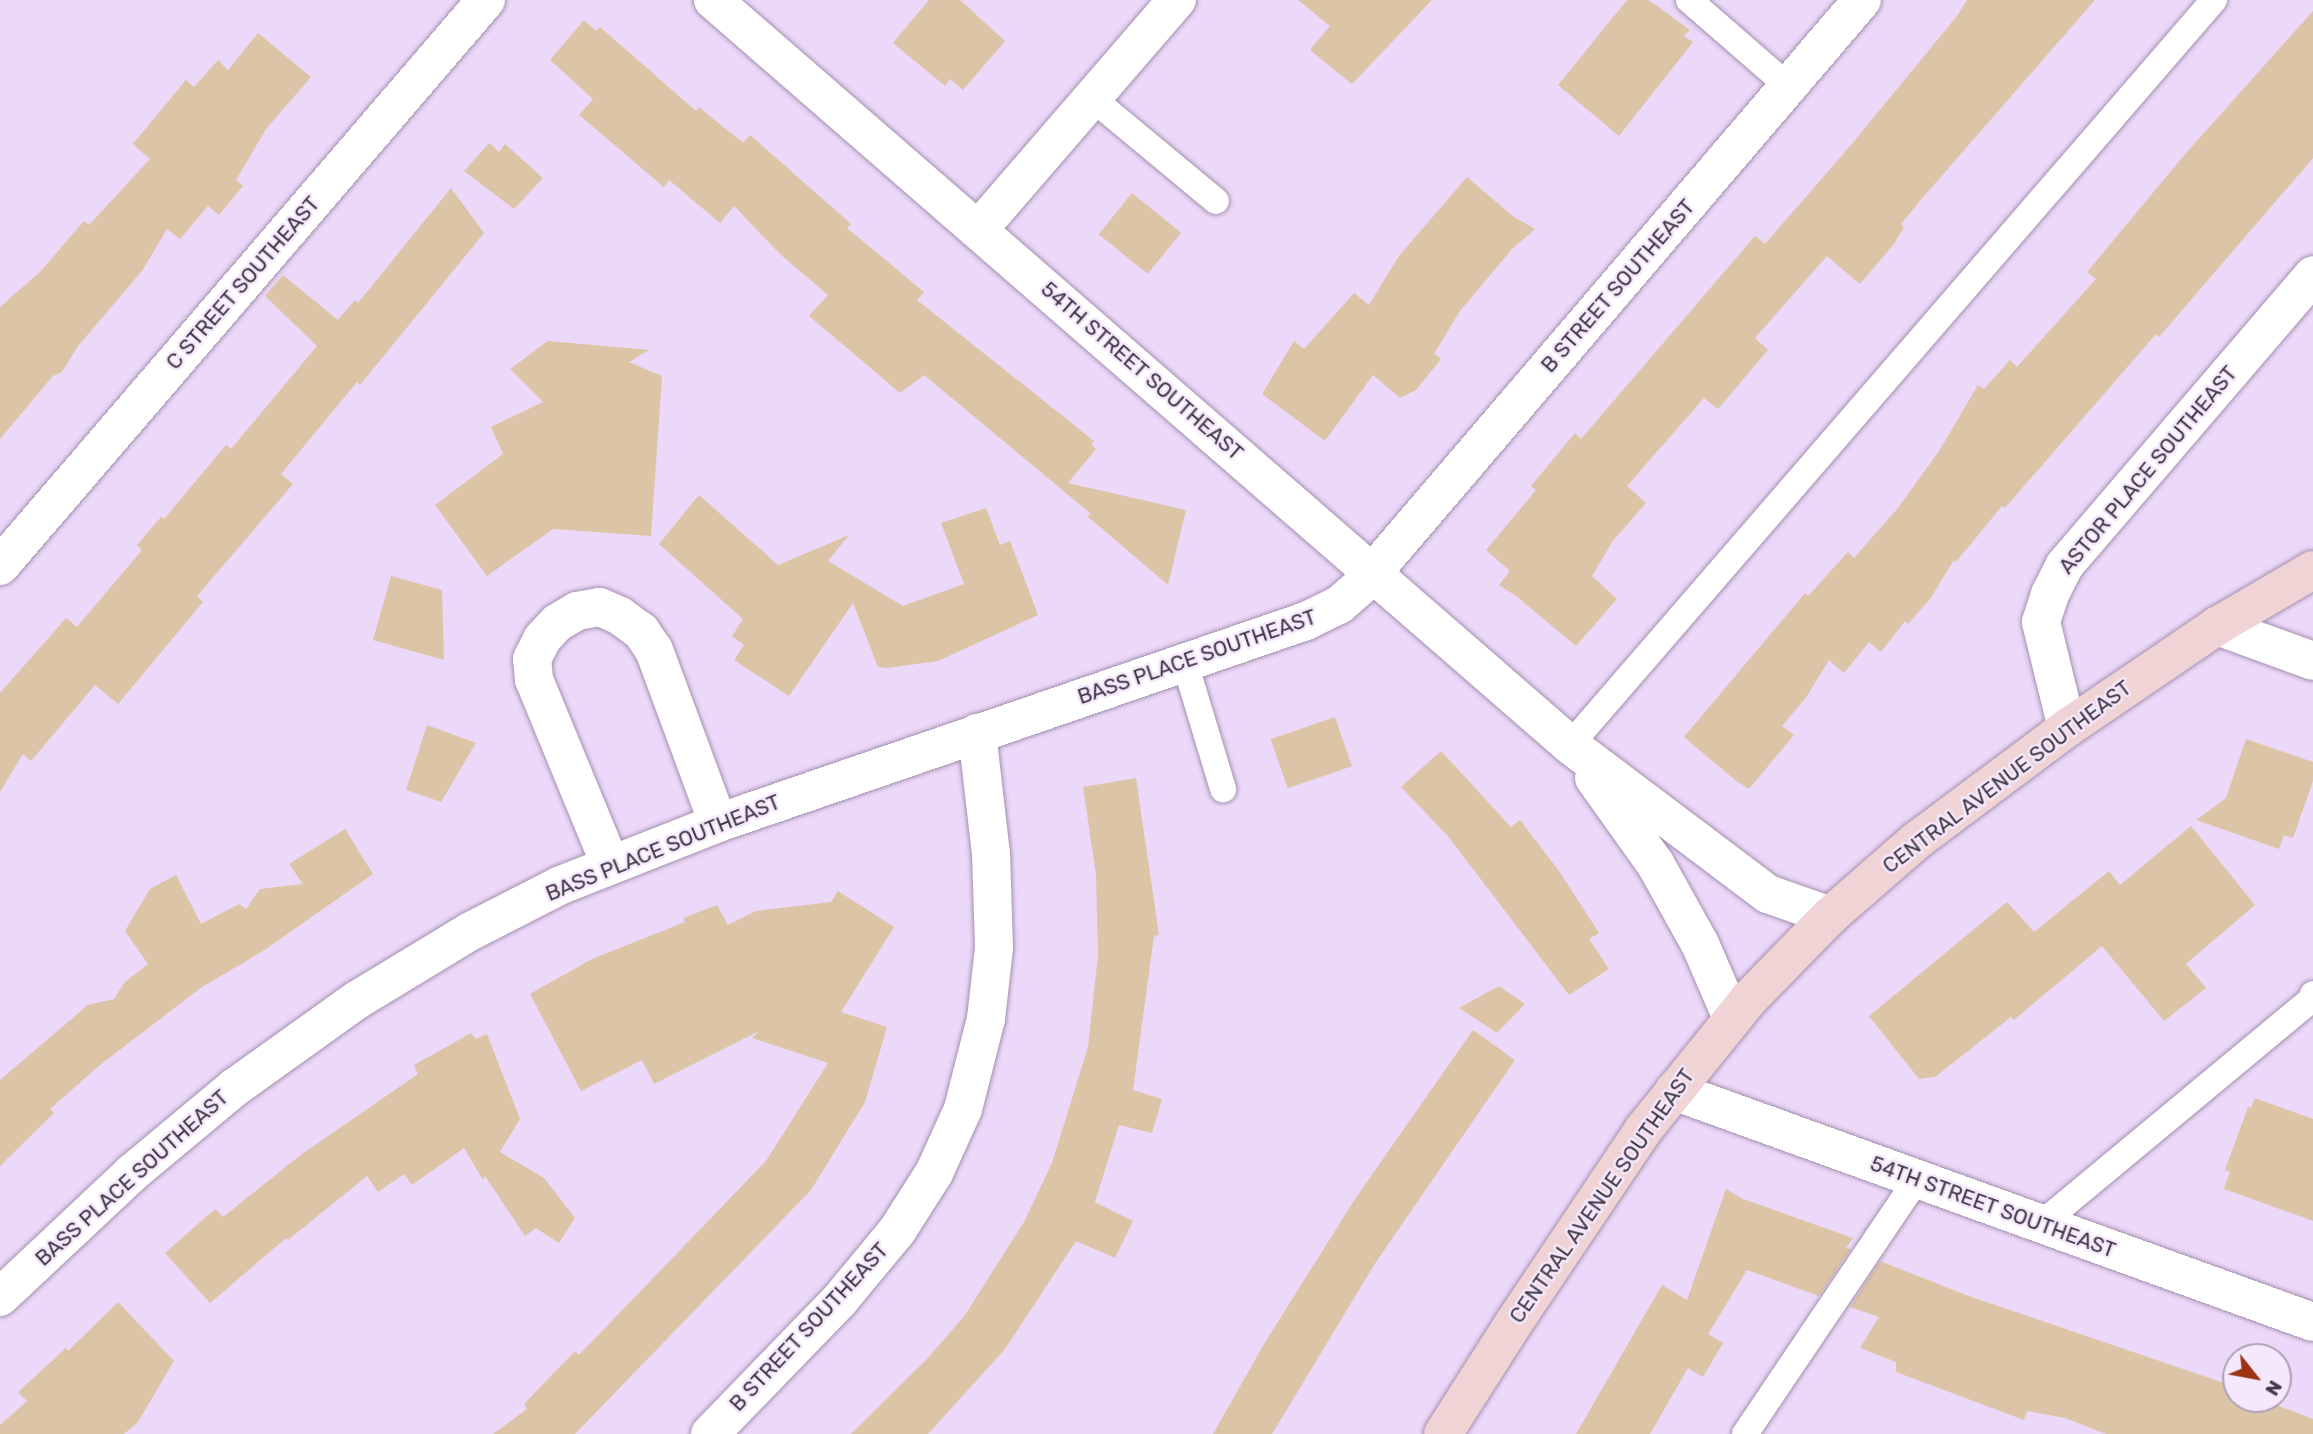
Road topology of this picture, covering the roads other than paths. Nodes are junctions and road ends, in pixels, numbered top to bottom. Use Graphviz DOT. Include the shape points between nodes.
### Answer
graph roads {
  1 [pos="486,0"];
  2 [pos="713,0"];
  3 [pos="1177,0"];
  4 [pos="1689,0"];
  5 [pos="1862,0"];
  6 [pos="2214,0"];
  7 [pos="1788,86"];
  8 [pos="1093,98"];
  9 [pos="1216,201"];
  10 [pos="979,229"];
  11 [pos="2313,275"];
  12 [pos="0,566"];
  13 [pos="2313,570"];
  14 [pos="1373,572"];
  15 [pos="2217,626"];
  16 [pos="2313,661"];
  17 [pos="1185,663"];
  18 [pos="2067,728"];
  19 [pos="977,733"];
  20 [pos="1570,745"];
  21 [pos="1223,789"];
  22 [pos="718,823"];
  23 [pos="610,864"];
  24 [pos="1830,916"];
  25 [pos="2312,998"];
  26 [pos="1732,1018"];
  27 [pos="1674,1091"];
  28 [pos="1917,1179"];
  29 [pos="2041,1224"];
  30 [pos="0,1297"];
  31 [pos="2313,1322"];
  32 [pos="710,1434"];
  33 [pos="1443,1434"];
  34 [pos="1745,1434"];
  1 -- 12 [label="street, C STREET SOUTHEAST"];
  2 -- 10 [label="street, 54TH STREET SOUTHEAST"];
  3 -- 8 [label="street"];
  4 -- 7 [label="lane"];
  5 -- 7 [label="street, B STREET SOUTHEAST"];
  6 -- 20 [label="lane"];
  7 -- 14 [label="street, B STREET SOUTHEAST"];
  8 -- 9 [label="lane"];
  8 -- 10 [label="street"];
  10 -- 14 [label="street, 54TH STREET SOUTHEAST"];
  11 -- 18 [label="street, ASTOR PLACE SOUTHEAST" via="2064,566 2041,622"];
  13 -- 15 [label="main road, CENTRAL AVENUE SOUTHEAST"];
  14 -- 17 [label="street, BASS PLACE SOUTHEAST" via="1351,596 1323,613"];
  14 -- 20 [label="street, 54TH STREET SOUTHEAST"];
  15 -- 16 [label="street"];
  15 -- 18 [label="main road, CENTRAL AVENUE SOUTHEAST"];
  17 -- 19 [label="street, BASS PLACE SOUTHEAST"];
  17 -- 21 [label="lane"];
  18 -- 24 [label="main road, CENTRAL AVENUE SOUTHEAST" via="1916,841"];
  19 -- 22 [label="street, BASS PLACE SOUTHEAST"];
  19 -- 32 [label="street, B STREET SOUTHEAST" via="991,854 994,947 986,1019 962,1109 934,1173 897,1231 839,1301"];
  20 -- 24 [label="street, 54TH STREET SOUTHEAST" via="1768,894"];
  20 -- 26 [label="street, 54TH STREET SOUTHEAST" via="1656,865 1700,944"];
  22 -- 23 [label="street, BASS PLACE SOUTHEAST"];
  22 -- 23 [label="street" via="654,650 641,631 620,616 600,607 577,611 542,639 532,659 534,680"];
  23 -- 30 [label="street, BASS PLACE SOUTHEAST" via="471,931 271,1059 178,1133"];
  24 -- 26 [label="main road, CENTRAL AVENUE SOUTHEAST"];
  25 -- 29 [label="lane"];
  26 -- 27 [label="main road, CENTRAL AVENUE SOUTHEAST"];
  27 -- 28 [label="street, 54TH STREET SOUTHEAST"];
  27 -- 33 [label="main road, CENTRAL AVENUE SOUTHEAST" via="1598,1194"];
  28 -- 29 [label="street, 54TH STREET SOUTHEAST"];
  28 -- 34 [label="lane"];
  29 -- 31 [label="street, 54TH STREET SOUTHEAST"];
}
